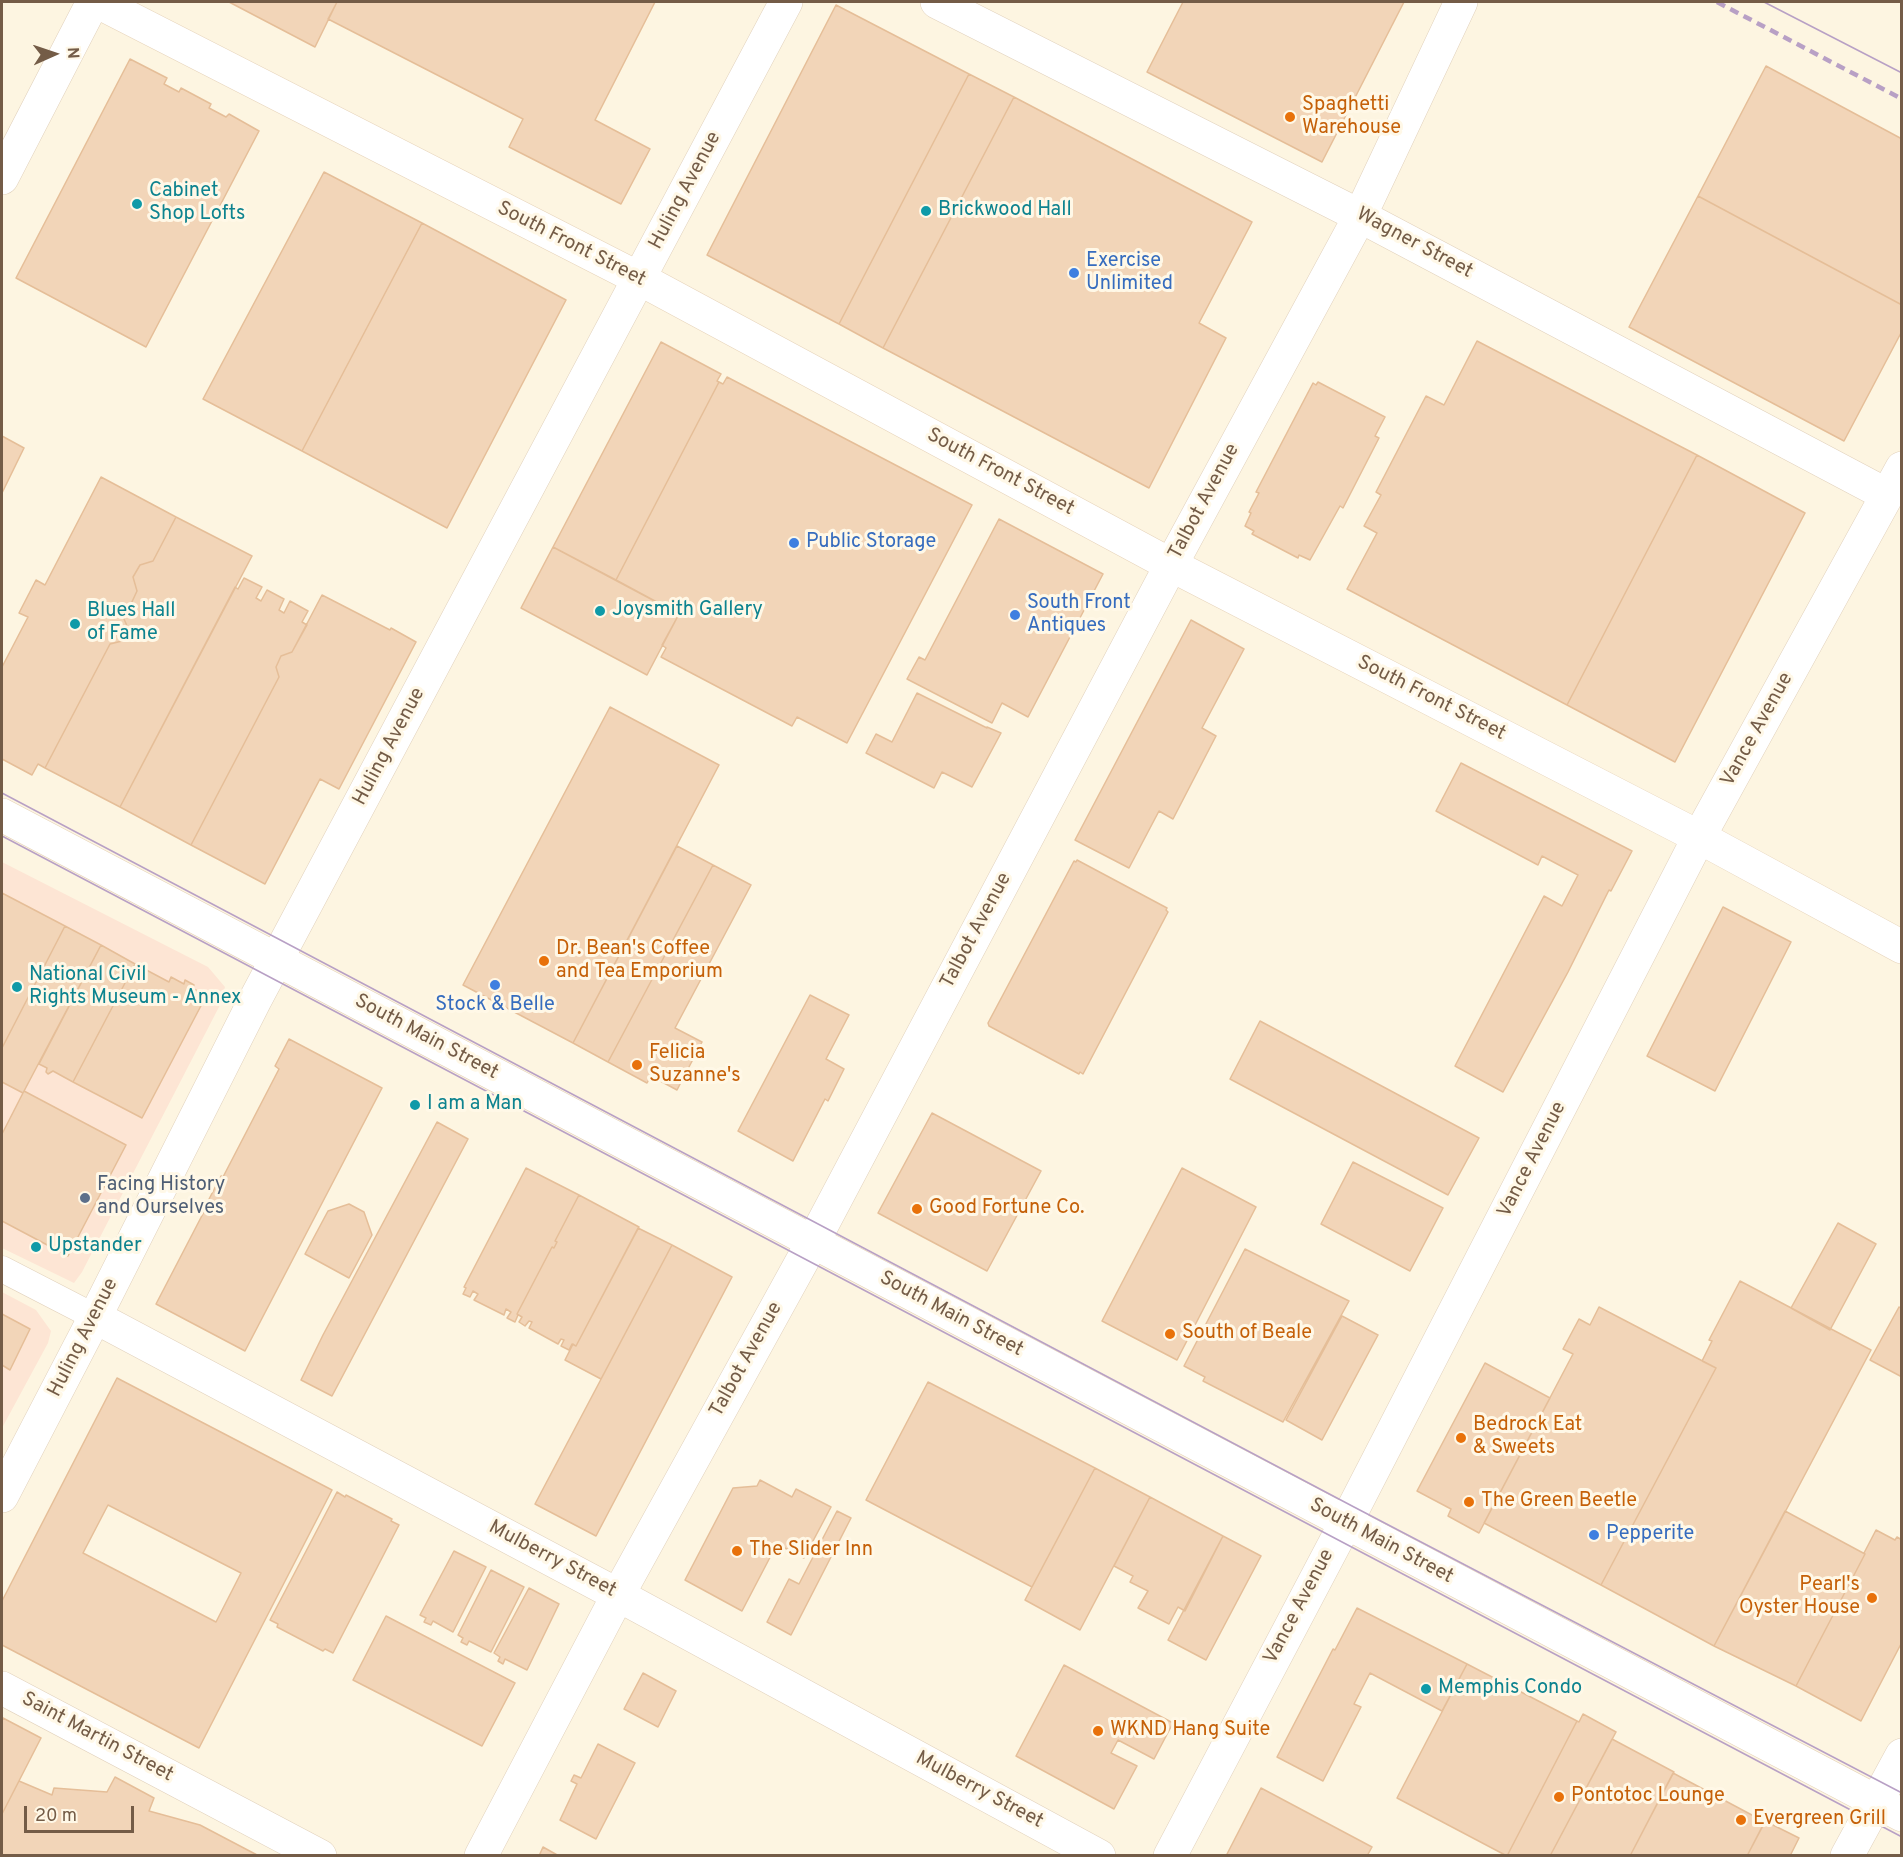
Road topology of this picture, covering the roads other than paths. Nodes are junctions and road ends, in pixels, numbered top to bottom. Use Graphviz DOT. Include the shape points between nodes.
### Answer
graph roads {
  1 [pos="93,2"];
  2 [pos="98,2"];
  3 [pos="786,2"];
  4 [pos="937,2"];
  5 [pos="1461,2"];
  6 [pos="2,178"];
  7 [pos="1360,216"];
  8 [pos="640,279"];
  9 [pos="1898,475"];
  10 [pos="1171,565"];
  11 [pos="2,815"];
  12 [pos="1699,837"];
  13 [pos="1902,946"];
  14 [pos="277,960"];
  15 [pos="812,1242"];
  16 [pos="2,1269"];
  17 [pos="95,1317"];
  18 [pos="2,1496"];
  19 [pos="1345,1522"];
  20 [pos="618,1595"];
  21 [pos="2,1688"];
  22 [pos="1902,1755"];
  23 [pos="1889,1808"];
  24 [pos="320,1856"];
  25 [pos="481,1856"];
  26 [pos="1099,1856"];
  27 [pos="1170,1856"];
  28 [pos="1847,1856"];
  1 -- 6 [label="street"];
  2 -- 8 [label="street, South Front Street"];
  3 -- 8 [label="street, Huling Avenue"];
  4 -- 7 [label="street, Wagner Street"];
  5 -- 7 [label="street, Talbot Avenue"];
  7 -- 9 [label="street, Wagner Street"];
  7 -- 10 [label="street, Talbot Avenue"];
  8 -- 10 [label="street, South Front Street"];
  8 -- 14 [label="street, Huling Avenue"];
  9 -- 12 [label="street, Vance Avenue"];
  10 -- 12 [label="street, South Front Street"];
  10 -- 15 [label="street, Talbot Avenue"];
  11 -- 14 [label="street, South Main Street"];
  12 -- 13 [label="street, South Front Street"];
  12 -- 19 [label="street, Vance Avenue"];
  14 -- 15 [label="street, South Main Street"];
  14 -- 17 [label="street, Huling Avenue"];
  15 -- 19 [label="street, South Main Street"];
  15 -- 20 [label="street, Talbot Avenue"];
  16 -- 17 [label="street, Mulberry Street"];
  17 -- 18 [label="street, Huling Avenue"];
  17 -- 20 [label="street, Mulberry Street"];
  19 -- 23 [label="street, South Main Street"];
  19 -- 27 [label="street, Vance Avenue"];
  20 -- 25 [label="street, Talbot Avenue"];
  20 -- 26 [label="street, Mulberry Street"];
  21 -- 24 [label="street, Saint Martin Street"];
  22 -- 23 [label="street"];
  23 -- 28 [label="street"];
}
